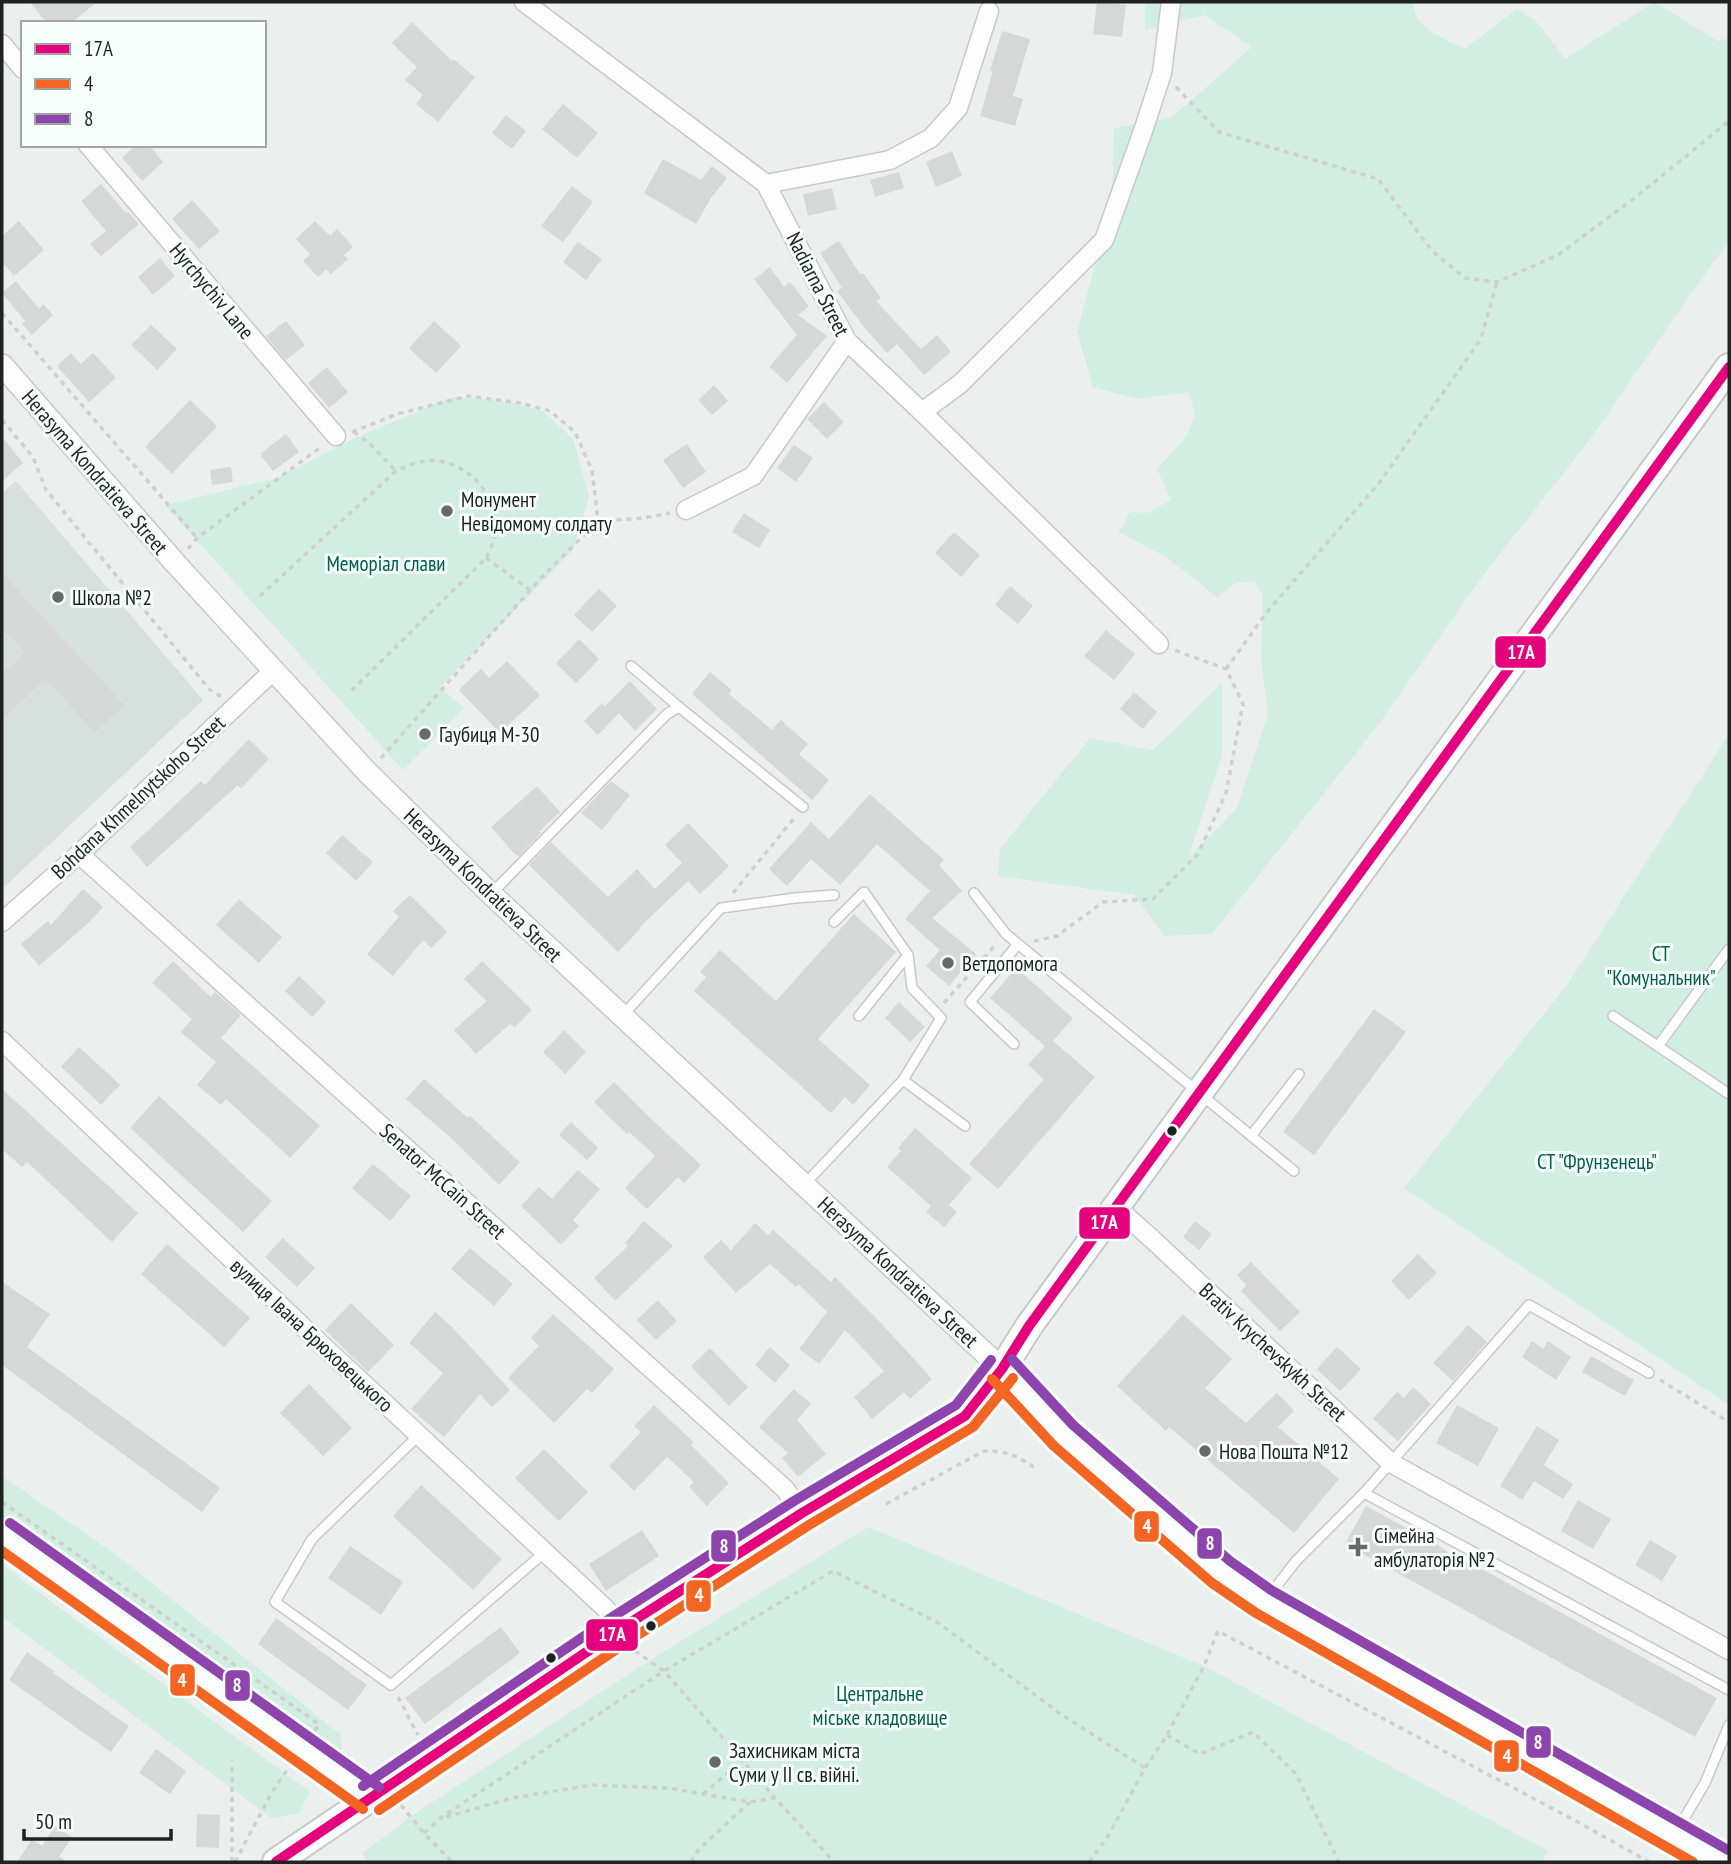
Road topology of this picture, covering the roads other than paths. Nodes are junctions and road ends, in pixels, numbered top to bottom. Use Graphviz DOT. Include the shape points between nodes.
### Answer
graph roads {
  1 [pos="524,2"];
  2 [pos="1171,2"];
  3 [pos="991,6"];
  4 [pos="2,44"];
  5 [pos="21,67"];
  6 [pos="90,147"];
  7 [pos="766,184"];
  8 [pos="847,341"];
  9 [pos="2,365"];
  10 [pos="1729,367"];
  11 [pos="922,412"];
  12 [pos="335,436"];
  13 [pos="686,510"];
  14 [pos="1158,644"];
  15 [pos="631,666"];
  16 [pos="273,671"];
  17 [pos="678,707"];
  18 [pos="803,807"];
  19 [pos="79,854"];
  20 [pos="974,893"];
  21 [pos="491,894"];
  22 [pos="834,895"];
  23 [pos="2,922"];
  24 [pos="834,922"];
  25 [pos="1018,944"];
  26 [pos="1729,949"];
  27 [pos="908,955"];
  28 [pos="622,1016"];
  29 [pos="859,1016"];
  30 [pos="1613,1016"];
  31 [pos="2,1041"];
  32 [pos="1014,1044"];
  33 [pos="1658,1046"];
  34 [pos="1299,1074"];
  35 [pos="903,1080"];
  36 [pos="1199,1093"];
  37 [pos="1729,1094"];
  38 [pos="965,1126"];
  39 [pos="1251,1136"];
  40 [pos="1294,1171"];
  41 [pos="804,1185"];
  42 [pos="1116,1207"];
  43 [pos="1002,1369"];
  44 [pos="1649,1373"];
  45 [pos="419,1435"];
  46 [pos="1391,1462"];
  47 [pos="1364,1493"];
  48 [pos="802,1513"];
  49 [pos="2,1534"];
  50 [pos="545,1552"];
  51 [pos="1264,1602"];
  52 [pos="628,1640"];
  53 [pos="1729,1650"];
  54 [pos="1729,1690"];
  55 [pos="1729,1726"];
  56 [pos="371,1798"];
  57 [pos="1674,1836"];
  58 [pos="276,1862"];
  59 [pos="1721,1862"];
  1 -- 7 [label="street, Nadiarna Street"];
  2 -- 11 [label="street" via="1161,73 1104,240 960,384"];
  3 -- 7 [label="street" via="958,108 931,138 890,160"];
  4 -- 5 [label="street"];
  6 -- 12 [label="street, Hyrchychiv Lane"];
  7 -- 8 [label="street, Nadiarna Street"];
  8 -- 11 [label="street, Nadiarna Street"];
  8 -- 13 [label="street" via="752,476"];
  9 -- 16 [label="street, Herasyma Kondratieva Street"];
  10 -- 36 [label="main road"];
  11 -- 14 [label="street, Nadiarna Street"];
  15 -- 17 [label="lane"];
  16 -- 19 [label="street, Bohdana Khmelnytskoho Street"];
  16 -- 21 [label="street, Herasyma Kondratieva Street"];
  17 -- 18 [label="lane"];
  17 -- 21 [label="lane"];
  19 -- 23 [label="street, Bohdana Khmelnytskoho Street"];
  19 -- 48 [label="street, Senator McCain Street" via="775,1479"];
  20 -- 25 [label="lane"];
  21 -- 28 [label="street, Herasyma Kondratieva Street"];
  22 -- 28 [label="lane" via="721,908"];
  24 -- 27 [label="lane" via="864,892"];
  25 -- 32 [label="lane" via="970,1002"];
  25 -- 36 [label="lane"];
  26 -- 33 [label="lane"];
  27 -- 29 [label="lane"];
  27 -- 35 [label="lane" via="912,988 941,1018"];
  28 -- 41 [label="street, Herasyma Kondratieva Street"];
  30 -- 33 [label="lane"];
  31 -- 45 [label="street, вулиця Івана Брюховецького"];
  33 -- 37 [label="lane"];
  34 -- 39 [label="lane"];
  35 -- 38 [label="lane"];
  35 -- 41 [label="lane"];
  36 -- 39 [label="lane"];
  36 -- 42 [label="main road"];
  39 -- 40 [label="lane"];
  41 -- 43 [label="street, Herasyma Kondratieva Street"];
  42 -- 43 [label="main road"];
  42 -- 46 [label="street, Brativ Krychevskykh Street"];
  43 -- 48 [label="main road" via="965,1416"];
  43 -- 51 [label="main road" via="1063,1435 1222,1572"];
  44 -- 46 [label="lane" via="1529,1305"];
  45 -- 50 [label="street, вулиця Івана Брюховецького"];
  45 -- 50 [label="lane" via="312,1539 275,1602 391,1685"];
  46 -- 47 [label="lane"];
  46 -- 53 [label="street, Brativ Krychevskykh Street"];
  47 -- 51 [label="lane" via="1296,1561"];
  47 -- 54 [label="lane"];
  48 -- 52 [label="main road"];
  49 -- 56 [label="main road"];
  50 -- 52 [label="street, вулиця Івана Брюховецького" via="605,1608"];
  51 -- 57 [label="main road"];
  52 -- 56 [label="main road"];
  55 -- 57 [label="lane" via="1705,1783"];
  56 -- 58 [label="main road"];
  57 -- 59 [label="main road"];
}
